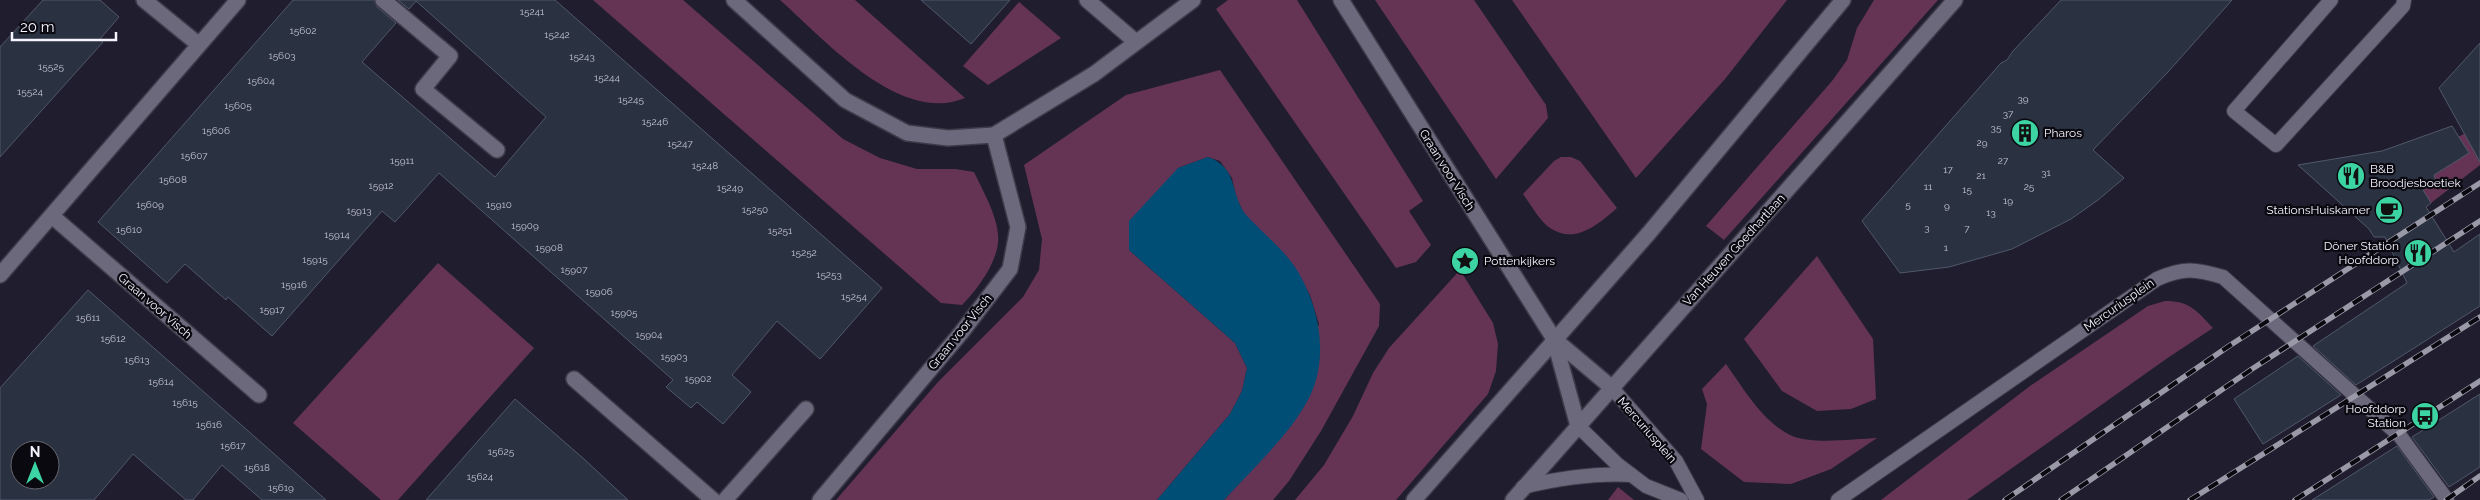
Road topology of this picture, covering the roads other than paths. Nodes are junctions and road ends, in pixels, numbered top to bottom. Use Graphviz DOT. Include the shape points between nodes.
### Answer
graph roads {
  1 [pos="238,0"];
  2 [pos="383,0"];
  3 [pos="734,0"];
  4 [pos="1088,0"];
  5 [pos="1193,0"];
  6 [pos="1341,0"];
  7 [pos="1843,0"];
  8 [pos="1955,0"];
  9 [pos="2331,0"];
  10 [pos="2404,0"];
  11 [pos="147,1"];
  12 [pos="1136,42"];
  13 [pos="198,44"];
  14 [pos="994,135"];
  15 [pos="497,150"];
  16 [pos="52,216"];
  17 [pos="0,274"];
  18 [pos="1554,339"];
  19 [pos="574,379"];
  20 [pos="1611,387"];
  21 [pos="259,395"];
  22 [pos="806,409"];
  23 [pos="1578,426"];
  24 [pos="1632,475"];
  25 [pos="1523,487"];
  26 [pos="713,500"];
  27 [pos="726,500"];
  28 [pos="820,500"];
  29 [pos="1414,500"];
  30 [pos="1512,500"];
  31 [pos="1681,500"];
  32 [pos="1697,500"];
  33 [pos="1838,500"];
  34 [pos="2448,500"];
  1 -- 13 [label="street"];
  2 -- 15 [label="street" via="450,56 423,89"];
  3 -- 14 [label="street" via="845,100 906,133 948,138"];
  4 -- 12 [label="street"];
  5 -- 12 [label="street"];
  6 -- 18 [label="street, Graan voor Visch"];
  7 -- 18 [label="street" via="1649,233"];
  8 -- 20 [label="street, Van Heuven Goedhartlaan"];
  9 -- 10 [label="lane" via="2234,111 2276,144 2403,6"];
  11 -- 13 [label="street"];
  12 -- 14 [label="street" via="1094,74"];
  13 -- 16 [label="street"];
  14 -- 28 [label="street, Graan voor Visch" via="1018,227 1010,269"];
  16 -- 17 [label="street"];
  16 -- 21 [label="street, Graan voor Visch"];
  18 -- 20 [label="street, Graan voor Visch"];
  18 -- 23 [label="street, Graan voor Visch"];
  18 -- 29 [label="street"];
  19 -- 26 [label="street"];
  20 -- 23 [label="street, Van Heuven Goedhartlaan"];
  20 -- 32 [label="lane, Mercuriusplein" via="1676,461"];
  22 -- 27 [label="street"];
  23 -- 24 [label="lane" via="1616,464"];
  23 -- 25 [label="street, Van Heuven Goedhartlaan"];
  24 -- 25 [label="lane" via="1568,476"];
  24 -- 31 [label="lane" via="1646,486"];
  25 -- 30 [label="street, Van Heuven Goedhartlaan"];
  33 -- 34 [label="lane, Mercuriusplein" via="2157,278 2176,270 2199,270 2223,277 2400,436"];
}
